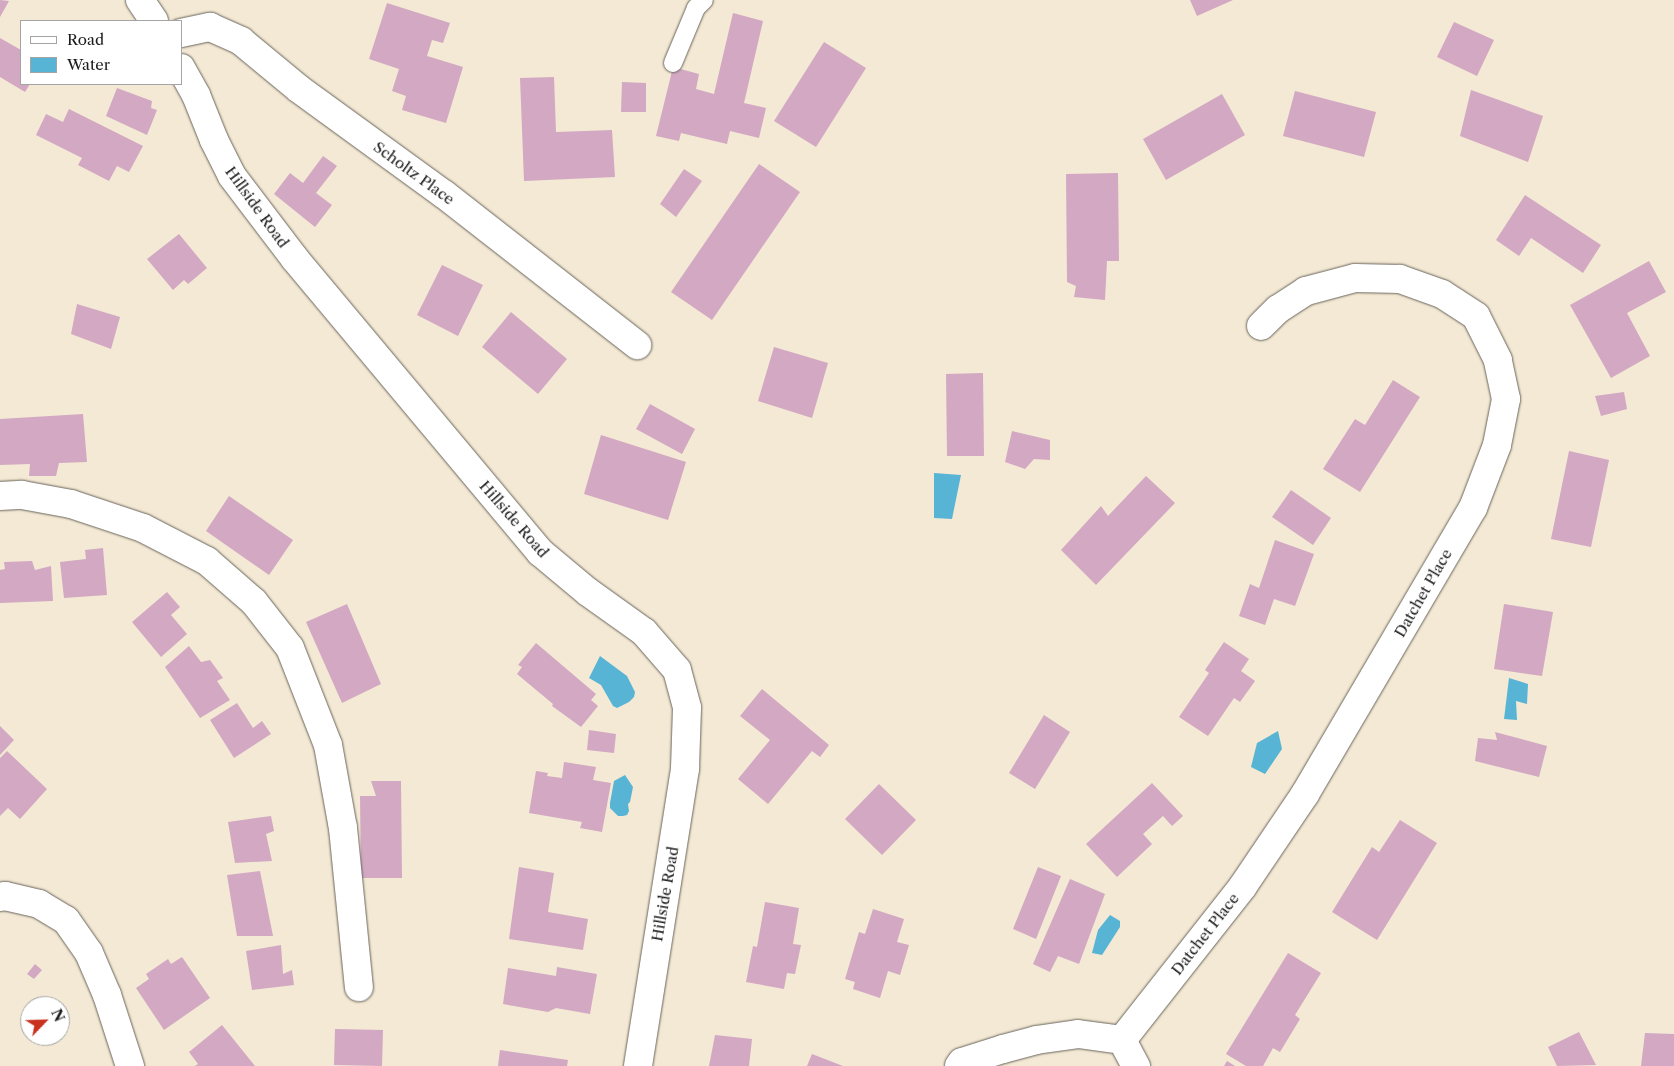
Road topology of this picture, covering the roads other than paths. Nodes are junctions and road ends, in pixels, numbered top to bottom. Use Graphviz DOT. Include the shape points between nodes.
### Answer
graph roads {
  1 [pos="140,0"];
  2 [pos="704,0"];
  3 [pos="153,20"];
  4 [pos="182,33"];
  5 [pos="673,63"];
  6 [pos="182,70"];
  7 [pos="1261,326"];
  8 [pos="637,345"];
  9 [pos="0,496"];
  10 [pos="0,897"];
  11 [pos="359,986"];
  12 [pos="1122,1040"];
  13 [pos="130,1066"];
  14 [pos="638,1066"];
  15 [pos="959,1066"];
  16 [pos="1136,1066"];
  1 -- 3 [label="street"];
  2 -- 5 [label="lane" via="696,8"];
  4 -- 8 [label="street, Scholtz Place" via="210,27 241,41 299,89 445,195"];
  6 -- 14 [label="street, Hillside Road" via="232,176 295,259 540,552 644,632 676,670 687,708 685,769"];
  7 -- 12 [label="street, Datchet Place" via="1278,309 1306,291 1355,278 1400,279 1442,294 1476,316 1498,360 1506,399 1497,445 1473,508 1305,794 1238,893"];
  9 -- 11 [label="street" via="22,495 71,504 143,528 207,561 254,602 290,648 328,745 343,828"];
  10 -- 13 [label="street" via="39,904 66,920 90,953 108,995"];
  12 -- 15 [label="street" via="1078,1034 1036,1040 994,1051"];
  12 -- 16 [label="street"];
}
